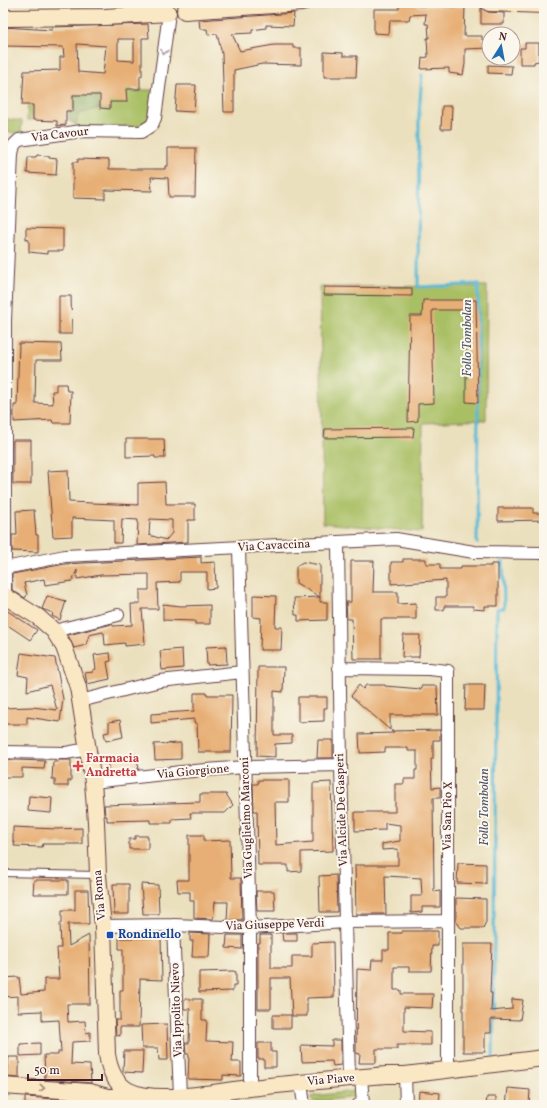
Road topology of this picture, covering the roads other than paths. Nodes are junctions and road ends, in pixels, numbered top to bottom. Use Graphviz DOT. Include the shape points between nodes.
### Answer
graph roads {
  1 [pos="151,3"];
  2 [pos="207,3"];
  3 [pos="302,3"];
  4 [pos="489,3"];
  5 [pos="544,5"];
  6 [pos="222,8"];
  7 [pos="174,9"];
  8 [pos="132,15"];
  9 [pos="3,18"];
  10 [pos="6,217"];
  11 [pos="4,425"];
  12 [pos="338,542"];
  13 [pos="239,548"];
  14 [pos="544,553"];
  15 [pos="5,568"];
  16 [pos="4,595"];
  17 [pos="118,615"];
  18 [pos="54,631"];
  19 [pos="339,668"];
  20 [pos="242,672"];
  21 [pos="80,701"];
  22 [pos="88,749"];
  23 [pos="3,752"];
  24 [pos="341,765"];
  25 [pos="245,767"];
  26 [pos="93,782"];
  27 [pos="3,873"];
  28 [pos="98,875"];
  29 [pos="447,921"];
  30 [pos="346,922"];
  31 [pos="173,925"];
  32 [pos="102,926"];
  33 [pos="250,928"];
  34 [pos="544,1058"];
  35 [pos="448,1069"];
  36 [pos="405,1075"];
  37 [pos="355,1078"];
  38 [pos="118,1081"];
  39 [pos="301,1083"];
  40 [pos="3,1086"];
  41 [pos="250,1088"];
  42 [pos="144,1096"];
  43 [pos="180,1096"];
  44 [pos="108,1101"];
  45 [pos="304,1105"];
  46 [pos="358,1105"];
  47 [pos="406,1105"];
  1 -- 8 [label="main road"];
  2 -- 6 [label="main road"];
  3 -- 6 [label="main road"];
  4 -- 5 [label="main road"];
  6 -- 7 [label="main road"];
  7 -- 8 [label="main road"];
  7 -- 10 [label="street, Via Cavour, one-way" via="152,125 141,132 82,131 19,140 14,145 12,154"];
  8 -- 9 [label="main road"];
  10 -- 11 [label="street, Via Cavour"];
  11 -- 15 [label="street, Via Cavour"];
  12 -- 13 [label="street, Via Cavaccina"];
  12 -- 14 [label="street, Via Cavaccina" via="396,539 474,552"];
  12 -- 19 [label="street, Via Alcide De Gasperi"];
  13 -- 15 [label="street, Via Cavaccina" via="65,556"];
  13 -- 20 [label="street, Via Guglielmo Marconi"];
  15 -- 16 [label="street, Via Roma"];
  16 -- 18 [label="main road, Via Roma" via="38,617"];
  17 -- 18 [label="street"];
  18 -- 21 [label="main road, Via Roma" via="64,647 78,686"];
  19 -- 24 [label="street, Via Alcide De Gasperi"];
  19 -- 29 [label="street, Via San Pio X" via="448,671"];
  20 -- 21 [label="street" via="160,680"];
  20 -- 25 [label="street, Via Guglielmo Marconi"];
  21 -- 22 [label="main road, Via Roma"];
  22 -- 23 [label="street" via="66,752"];
  22 -- 26 [label="main road, Via Roma"];
  24 -- 25 [label="street, Via Giorgione"];
  24 -- 30 [label="street, Via Alcide De Gasperi"];
  25 -- 26 [label="street, Via Giorgione"];
  25 -- 33 [label="street, Via Guglielmo Marconi"];
  26 -- 28 [label="main road, Via Roma"];
  27 -- 28 [label="lane"];
  28 -- 32 [label="main road, Via Roma"];
  29 -- 30 [label="street, Via Giuseppe Verdi"];
  29 -- 35 [label="street, Via San Pio X"];
  30 -- 33 [label="street, Via Giuseppe Verdi"];
  30 -- 37 [label="street, Via Alcide De Gasperi"];
  31 -- 32 [label="street, Via Giuseppe Verdi"];
  31 -- 33 [label="street, Via Giuseppe Verdi"];
  31 -- 43 [label="street, Via Ippolito Nievo"];
  32 -- 38 [label="main road, Via Roma" via="107,1054 109,1066"];
  33 -- 41 [label="street, Via Guglielmo Marconi"];
  34 -- 35 [label="main road, Via Piave"];
  35 -- 36 [label="main road, Via Piave"];
  36 -- 37 [label="main road, Via Piave"];
  36 -- 47 [label="street"];
  37 -- 39 [label="main road, Via Piave"];
  37 -- 46 [label="street, Via Alcide De Gasperi" via="363,1104"];
  38 -- 42 [label="main road, Via Piave" via="128,1091"];
  38 -- 44 [label="main road" via="110,1082"];
  39 -- 41 [label="main road, Via Piave"];
  39 -- 45 [label="street"];
  40 -- 44 [label="main road, one-way" via="90,1092"];
  41 -- 43 [label="main road, Via Piave"];
  42 -- 43 [label="main road, Via Piave"];
  42 -- 44 [label="main road"];
}
